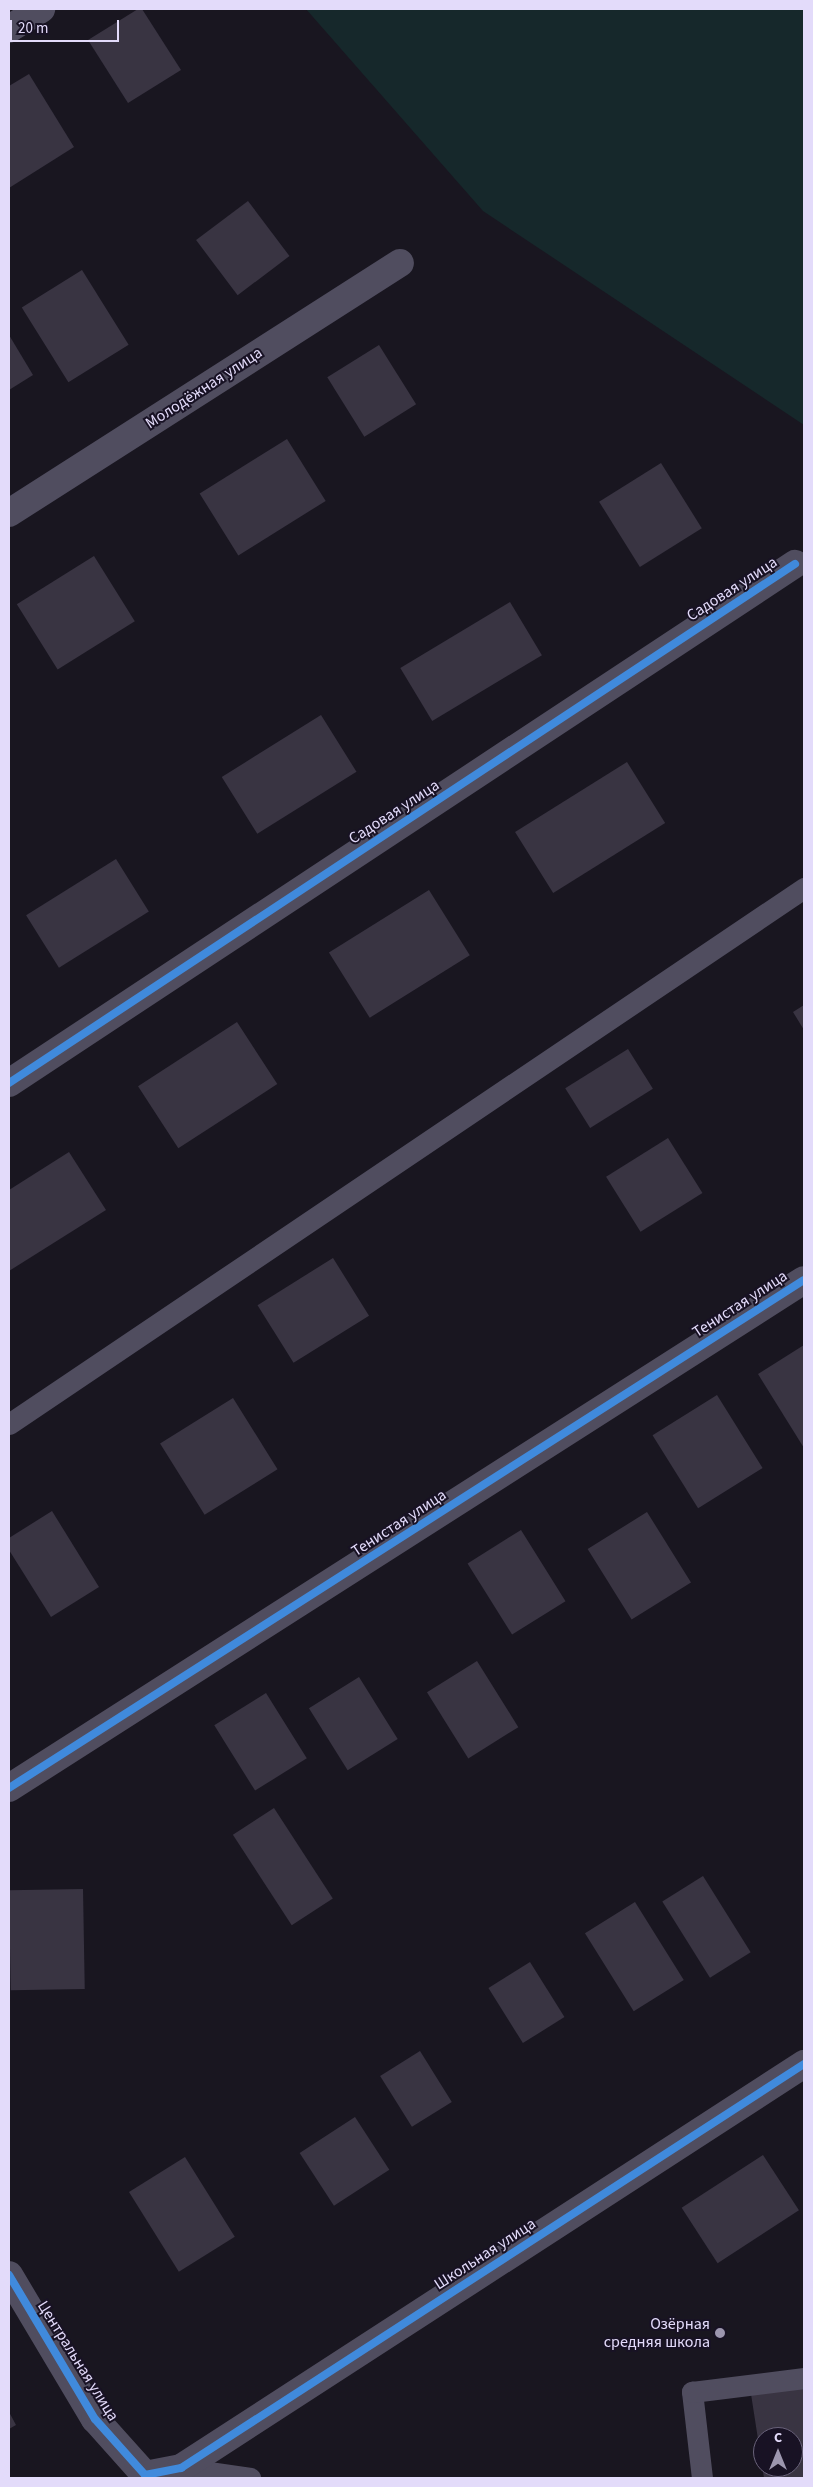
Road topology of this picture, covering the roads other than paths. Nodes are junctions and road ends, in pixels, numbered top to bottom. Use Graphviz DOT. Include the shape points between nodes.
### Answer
graph roads {
  1 [pos="41,9"];
  2 [pos="9,29"];
  3 [pos="400,263"];
  4 [pos="9,513"];
  5 [pos="795,564"];
  6 [pos="804,888"];
  7 [pos="9,1082"];
  8 [pos="804,1280"];
  9 [pos="9,1424"];
  10 [pos="9,1788"];
  11 [pos="804,2064"];
  12 [pos="9,2275"];
  13 [pos="804,2378"];
  14 [pos="181,2468"];
  15 [pos="250,2478"];
  16 [pos="702,2478"];
  1 -- 2 [label="street"];
  3 -- 4 [label="street, Молодёжная улица"];
  5 -- 7 [label="street, Садовая улица"];
  6 -- 9 [label="lane"];
  8 -- 10 [label="street, Тенистая улица"];
  11 -- 14 [label="street, Школьная улица"];
  12 -- 14 [label="street, Центральная улица" via="96,2419 138,2468 145,2475"];
  13 -- 16 [label="lane" via="692,2392"];
  14 -- 15 [label="lane"];
}
